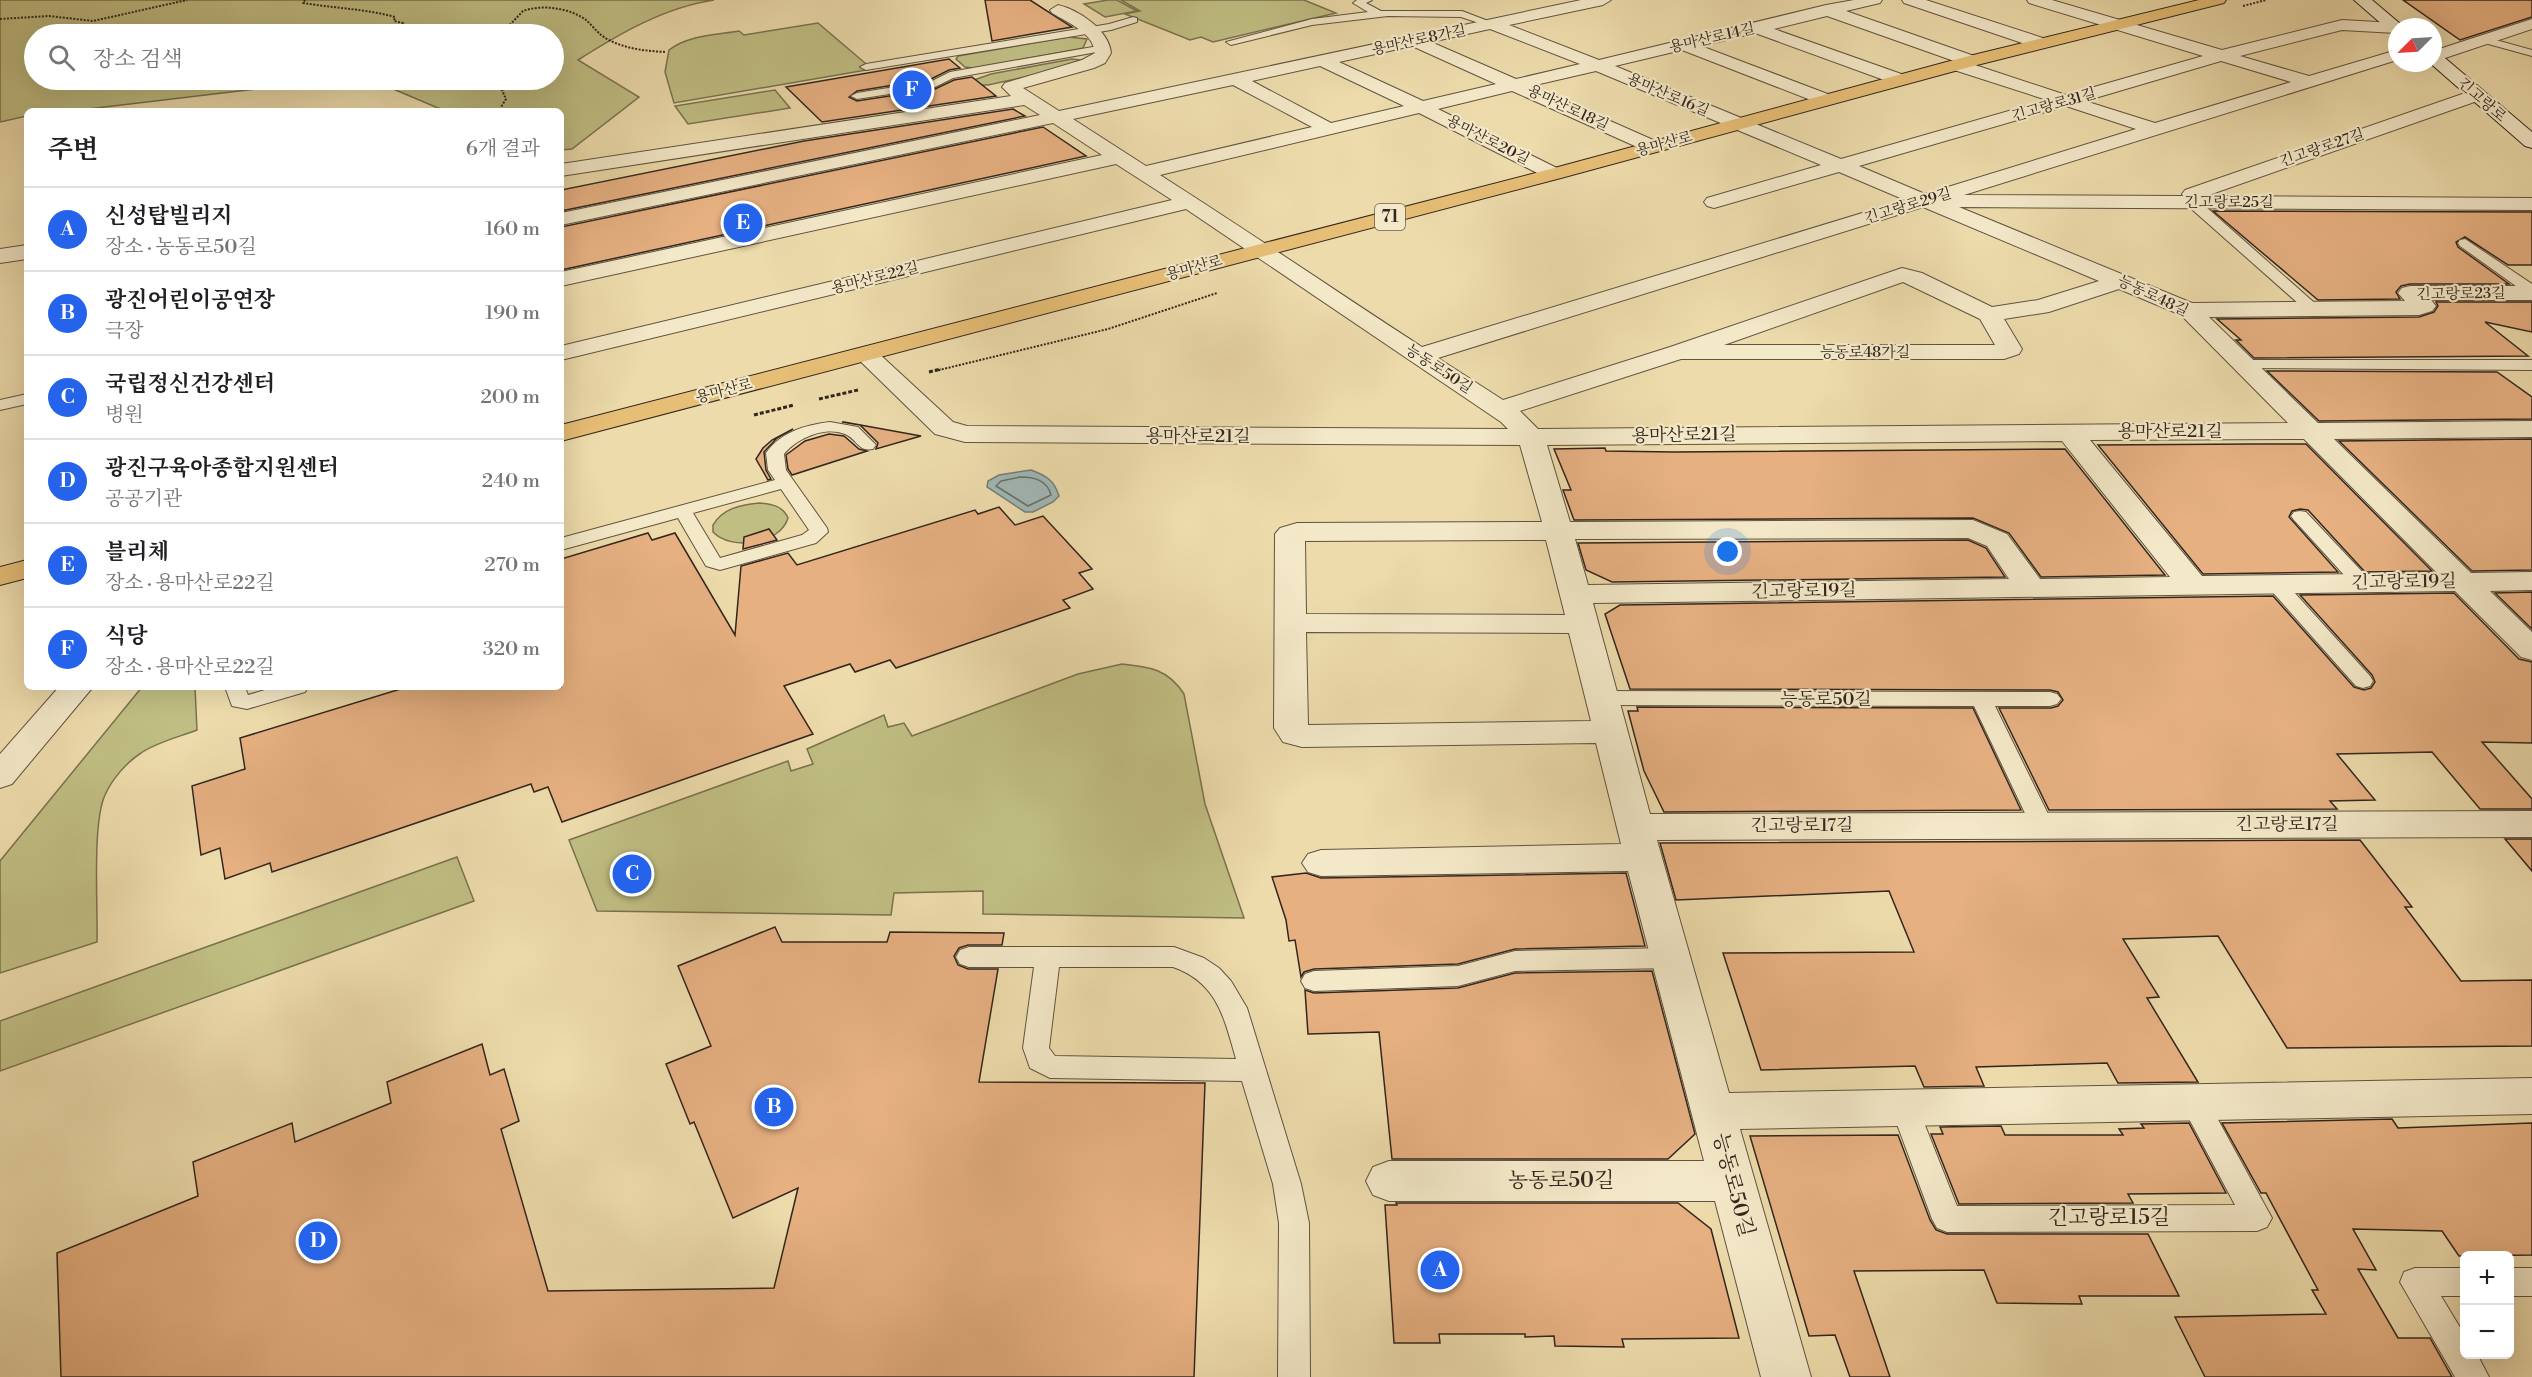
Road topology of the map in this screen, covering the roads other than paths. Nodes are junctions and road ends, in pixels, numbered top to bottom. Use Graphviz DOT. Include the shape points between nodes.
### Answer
graph roads {
  1 [pos="1367,0"];
  2 [pos="1603,0"];
  3 [pos="1794,0"];
  4 [pos="1874,0"];
  5 [pos="1910,0"];
  6 [pos="2035,0"];
  7 [pos="2218,0"];
  8 [pos="2362,0"];
  9 [pos="1058,10"];
  10 [pos="1828,11"];
  11 [pos="1379,14"];
  12 [pos="1133,20"];
  13 [pos="2388,21"];
  14 [pos="1491,24"];
  15 [pos="2115,24"];
  16 [pos="2532,24"];
  17 [pos="1757,28"];
  18 [pos="2388,28"];
  19 [pos="1090,31"];
  20 [pos="2485,40"];
  21 [pos="1414,41"];
  22 [pos="1231,42"];
  23 [pos="2040,43"];
  24 [pos="1683,45"];
  25 [pos="1104,48"];
  26 [pos="2532,53"];
  27 [pos="2442,54"];
  28 [pos="2220,56"];
  29 [pos="2388,58"];
  30 [pos="1320,60"];
  31 [pos="1964,63"];
  32 [pos="1597,65"];
  33 [pos="2442,65"];
  34 [pos="866,67"];
  35 [pos="1235,79"];
  36 [pos="1901,80"];
  37 [pos="2309,82"];
  38 [pos="1516,85"];
  39 [pos="2477,95"];
  40 [pos="858,96"];
  41 [pos="1026,99"];
  42 [pos="1827,100"];
  43 [pos="2067,101"];
  44 [pos="1421,107"];
  45 [pos="1056,118"];
  46 [pos="1738,124"];
  47 [pos="1329,129"];
  48 [pos="2154,129"];
  49 [pos="2532,142"];
  50 [pos="1653,147"];
  51 [pos="1117,158"];
  52 [pos="1840,166"];
  53 [pos="564,170"];
  54 [pos="1143,173"];
  55 [pos="1554,174"];
  56 [pos="1926,201"];
  57 [pos="1190,202"];
  58 [pos="1714,202"];
  59 [pos="2167,202"];
  60 [pos="2192,202"];
  61 [pos="2532,204"];
  62 [pos="564,218"];
  63 [pos="2465,243"];
  64 [pos="1264,250"];
  65 [pos="24,252"];
  66 [pos="0,256"];
  67 [pos="564,278"];
  68 [pos="2122,281"];
  69 [pos="2532,292"];
  70 [pos="2313,309"];
  71 [pos="2189,310"];
  72 [pos="1989,314"];
  73 [pos="564,352"];
  74 [pos="1679,352"];
  75 [pos="866,355"];
  76 [pos="1419,356"];
  77 [pos="2246,365"];
  78 [pos="2532,365"];
  79 [pos="24,400"];
  80 [pos="0,405"];
  81 [pos="1501,409"];
  82 [pos="2532,429"];
  83 [pos="2068,431"];
  84 [pos="2314,431"];
  85 [pos="564,432"];
  86 [pos="1531,437"];
  87 [pos="867,445"];
  88 [pos="786,482"];
  89 [pos="683,511"];
  90 [pos="2300,516"];
  91 [pos="1558,529"];
  92 [pos="564,543"];
  93 [pos="24,570"];
  94 [pos="0,576"];
  95 [pos="2532,581"];
  96 [pos="2465,582"];
  97 [pos="2362,583"];
  98 [pos="2192,584"];
  99 [pos="2276,584"];
  100 [pos="2031,588"];
  101 [pos="1580,609"];
  102 [pos="1290,623"];
  103 [pos="2532,650"];
  104 [pos="2363,681"];
  105 [pos="74,690"];
  106 [pos="236,690"];
  107 [pos="288,690"];
  108 [pos="1981,699"];
  109 [pos="2050,699"];
  110 [pos="1606,715"];
  111 [pos="0,776"];
  112 [pos="2041,824"];
  113 [pos="2532,824"];
  114 [pos="1639,842"];
  115 [pos="1321,863"];
  116 [pos="969,957"];
  117 [pos="1048,957"];
  118 [pos="1671,958"];
  119 [pos="1314,981"];
  120 [pos="1254,1070"];
  121 [pos="2532,1096"];
  122 [pos="2194,1102"];
  123 [pos="1905,1108"];
  124 [pos="1713,1111"];
  125 [pos="1389,1181"];
  126 [pos="1732,1181"];
  127 [pos="2460,1282"];
  128 [pos="2514,1282"];
  129 [pos="2532,1282"];
  130 [pos="1294,1377"];
  131 [pos="1786,1377"];
  132 [pos="2473,1377"];
  1 -- 11 [label="lane" via="1358,3"];
  2 -- 14 [label="street, 용마산로8가길"];
  3 -- 10 [label="street"];
  4 -- 10 [label="street, 용마산로14길"];
  5 -- 23 [label="street"];
  6 -- 15 [label="street"];
  7 -- 15 [label="main road, 용마산로 / 71"];
  8 -- 13 [label="street"];
  9 -- 19 [label="street"];
  10 -- 17 [label="street, 용마산로14길"];
  10 -- 31 [label="street"];
  11 -- 14 [label="lane" via="1462,14"];
  11 -- 22 [label="lane" via="1312,22"];
  12 -- 19 [label="lane"];
  14 -- 21 [label="street, 용마산로8가길"];
  14 -- 32 [label="street, 용마산로16길"];
  15 -- 23 [label="main road, 용마산로 / 71"];
  15 -- 28 [label="street"];
  16 -- 20 [label="street"];
  17 -- 24 [label="street, 용마산로14길"];
  17 -- 36 [label="street"];
  18 -- 28 [label="street, 긴고랑로31길" via="2342,25"];
  19 -- 25 [label="street"];
  19 -- 34 [label="lane"];
  20 -- 26 [label="lane"];
  20 -- 27 [label="street"];
  21 -- 30 [label="street, 용마산로8가길"];
  21 -- 38 [label="street, 용마산로18길"];
  23 -- 31 [label="main road, 용마산로 / 71"];
  24 -- 32 [label="street, 용마산로14길"];
  24 -- 42 [label="street"];
  25 -- 40 [label="lane"];
  25 -- 41 [label="street" via="1099,59 1088,64 1011,87"];
  28 -- 37 [label="street"];
  28 -- 43 [label="street, 긴고랑로31길"];
  29 -- 37 [label="street, 긴고랑로29길"];
  30 -- 35 [label="street, 용마산로8가길"];
  30 -- 44 [label="street, 용마산로20길"];
  31 -- 36 [label="main road, 용마산로 / 71"];
  31 -- 43 [label="street"];
  32 -- 38 [label="street"];
  32 -- 46 [label="street, 용마산로16길"];
  33 -- 39 [label="street, 긴고랑로"];
  35 -- 45 [label="street, 용마산로8가길"];
  35 -- 47 [label="street"];
  36 -- 42 [label="main road, 용마산로 / 71"];
  37 -- 48 [label="street, 긴고랑로29길"];
  38 -- 44 [label="street, 용마산로18길"];
  38 -- 50 [label="street, 용마산로18길"];
  39 -- 49 [label="street, 긴고랑로"];
  39 -- 59 [label="street, 긴고랑로27길"];
  41 -- 45 [label="street"];
  41 -- 53 [label="street"];
  42 -- 46 [label="main road, 용마산로 / 71"];
  43 -- 48 [label="street"];
  43 -- 52 [label="street, 긴고랑로31길"];
  44 -- 47 [label="street"];
  44 -- 55 [label="street, 용마산로20길"];
  45 -- 51 [label="street"];
  45 -- 62 [label="street"];
  46 -- 50 [label="main road, 용마산로 / 71"];
  46 -- 52 [label="street, 능동로48길"];
  47 -- 54 [label="street"];
  48 -- 56 [label="street, 긴고랑로29길"];
  50 -- 55 [label="main road, 용마산로 / 71"];
  51 -- 54 [label="street"];
  51 -- 67 [label="street"];
  52 -- 56 [label="street, 능동로48길"];
  52 -- 58 [label="street, 긴고랑로31길"];
  54 -- 57 [label="street"];
  55 -- 64 [label="main road, 용마산로 / 71"];
  56 -- 59 [label="street, 긴고랑로25길"];
  56 -- 68 [label="street, 능동로48길"];
  56 -- 76 [label="street, 긴고랑로29길"];
  57 -- 64 [label="street"];
  57 -- 73 [label="street, 용마산로22길"];
  59 -- 60 [label="street, 긴고랑로25길"];
  60 -- 61 [label="street, 긴고랑로25길"];
  60 -- 70 [label="lane"];
  63 -- 69 [label="lane, 긴고랑로23길"];
  64 -- 75 [label="main road, 용마산로 / 71"];
  64 -- 76 [label="street, 능동로50길"];
  65 -- 66 [label="street"];
  68 -- 71 [label="street, 능동로48길"];
  68 -- 72 [label="street" via="2033,309"];
  69 -- 70 [label="street, 긴고랑로23길" via="2411,292 2424,307"];
  70 -- 71 [label="street, 긴고랑로23길"];
  71 -- 77 [label="street, 능동로48길"];
  72 -- 74 [label="street, 능동로48가길" via="1902,275"];
  72 -- 74 [label="street, 능동로48가길" via="2009,351"];
  74 -- 81 [label="street, 능동로48가길"];
  75 -- 85 [label="main road, 용마산로 / 71"];
  75 -- 86 [label="street, 용마산로21길" via="937,423 965,434"];
  76 -- 81 [label="street, 능동로50길"];
  77 -- 78 [label="lane"];
  77 -- 84 [label="street, 능동로48길"];
  79 -- 80 [label="lane"];
  81 -- 86 [label="street, 능동로50길"];
  82 -- 84 [label="street, 용마산로21길"];
  83 -- 84 [label="street, 용마산로21길"];
  83 -- 86 [label="street, 용마산로21길"];
  83 -- 98 [label="street"];
  84 -- 96 [label="street, 능동로48길"];
  86 -- 91 [label="street, 능동로50길"];
  87 -- 88 [label="lane" via="855,432 840,428 813,430 789,439 775,453 775,464"];
  88 -- 89 [label="lane"];
  88 -- 89 [label="lane" via="819,532 809,539 728,563 713,562"];
  89 -- 92 [label="lane"];
  90 -- 97 [label="lane"];
  91 -- 100 [label="street, 능동로50길" via="1973,529 1997,540"];
  91 -- 101 [label="street, 능동로50길"];
  91 -- 102 [label="street, 능동로50길" via="1292,533"];
  93 -- 94 [label="main road"];
  95 -- 96 [label="street, 긴고랑로19길"];
  96 -- 97 [label="street, 긴고랑로19길"];
  96 -- 103 [label="street, 능동로48길"];
  97 -- 99 [label="street, 긴고랑로19길"];
  98 -- 99 [label="street, 긴고랑로19길"];
  98 -- 100 [label="street, 긴고랑로19길"];
  99 -- 104 [label="lane"];
  100 -- 101 [label="street, 긴고랑로19길"];
  101 -- 102 [label="street"];
  101 -- 110 [label="street, 능동로50길"];
  102 -- 110 [label="street, 능동로50길" via="1291,728 1300,736"];
  105 -- 111 [label="street"];
  106 -- 107 [label="lane" via="239,701 247,702"];
  108 -- 109 [label="lane, 능동로50길"];
  108 -- 110 [label="lane, 능동로50길"];
  108 -- 112 [label="lane"];
  110 -- 114 [label="street, 능동로50길"];
  112 -- 113 [label="street, 긴고랑로17길"];
  112 -- 114 [label="street, 긴고랑로17길"];
  114 -- 115 [label="street"];
  114 -- 118 [label="street, 능동로50길"];
  116 -- 117 [label="lane"];
  117 -- 120 [label="lane" via="1174,957 1197,964 1219,983 1234,1008"];
  117 -- 120 [label="lane" via="1036,1048 1040,1060 1050,1067"];
  118 -- 119 [label="lane" via="1515,961 1458,976"];
  118 -- 124 [label="street, 능동로50길"];
  120 -- 130 [label="lane" via="1287,1184 1294,1223"];
  121 -- 122 [label="street"];
  122 -- 123 [label="street"];
  122 -- 123 [label="lane, 긴고랑로15길" via="2257,1218 1947,1219"];
  123 -- 124 [label="street"];
  124 -- 126 [label="street, 능동로50길"];
  125 -- 126 [label="street, 농동로50길"];
  126 -- 131 [label="street, 능동로50길"];
  127 -- 132 [label="lane" via="2415,1282"];
  128 -- 129 [label="lane"];
}
